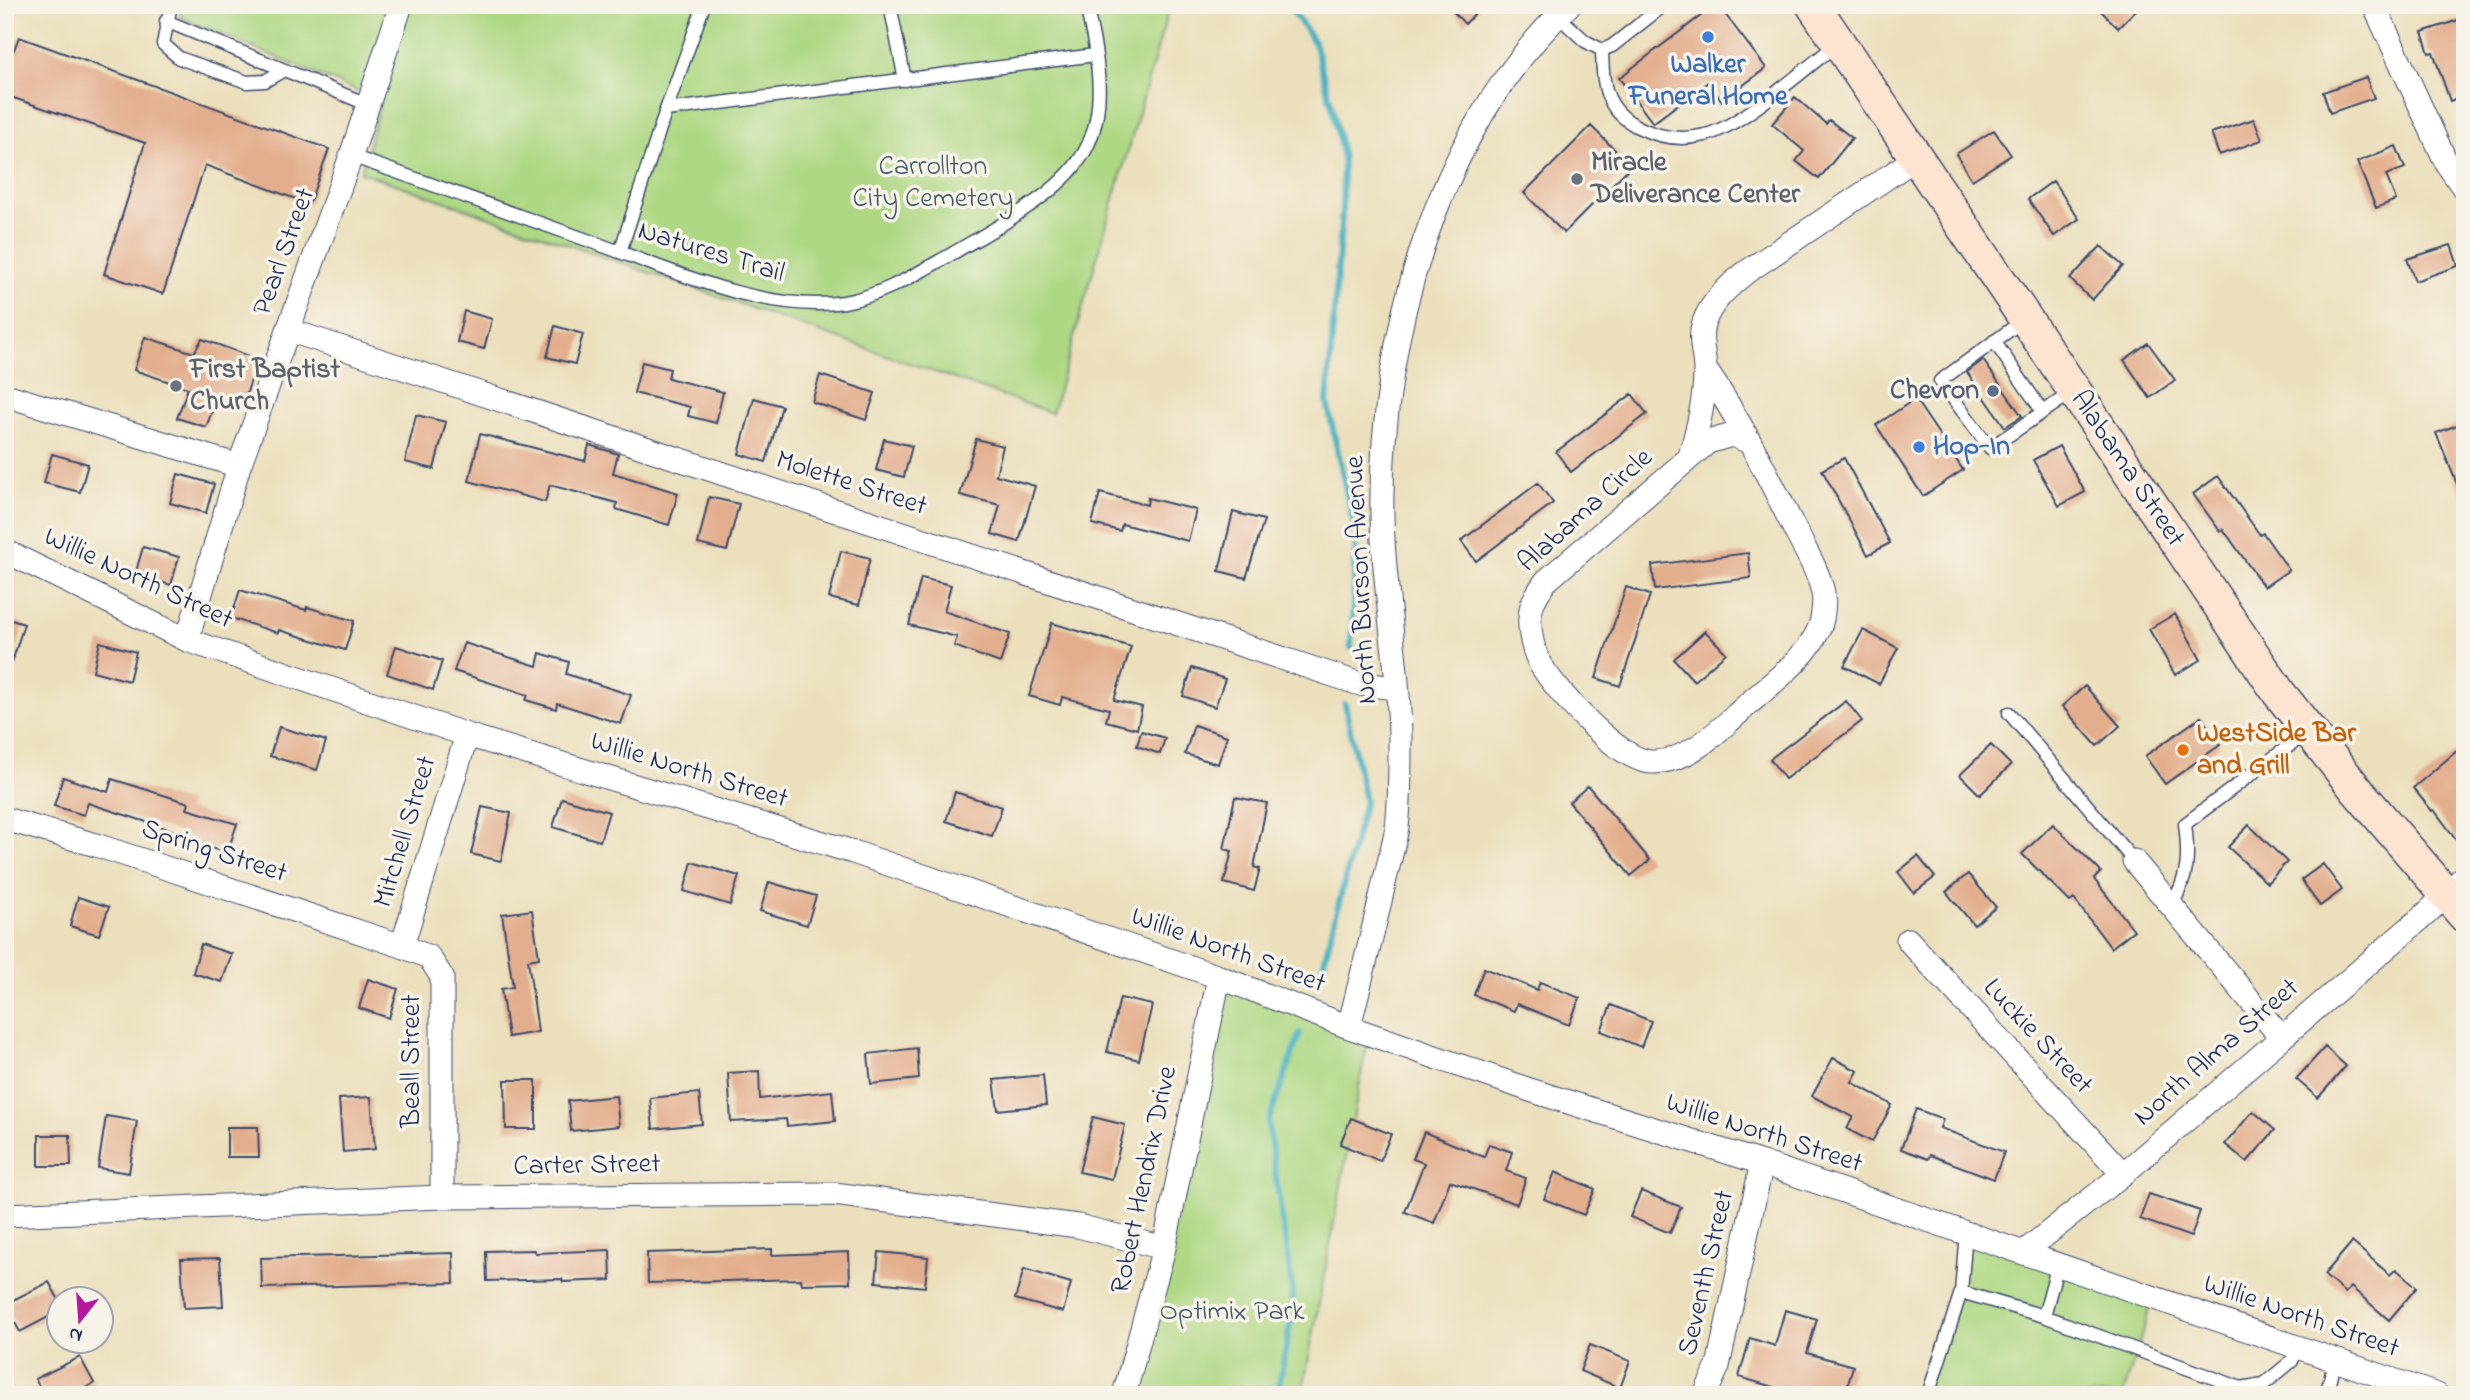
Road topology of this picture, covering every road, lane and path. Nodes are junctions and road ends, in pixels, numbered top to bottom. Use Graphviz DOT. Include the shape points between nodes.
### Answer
graph roads {
  1 [pos="171,5"];
  2 [pos="401,5"];
  3 [pos="704,5"];
  4 [pos="890,5"];
  5 [pos="1086,5"];
  6 [pos="1664,5"];
  7 [pos="1813,5"];
  8 [pos="2374,5"];
  9 [pos="1563,10"];
  10 [pos="166,21"];
  11 [pos="1838,43"];
  12 [pos="1602,50"];
  13 [pos="1095,55"];
  14 [pos="284,70"];
  15 [pos="905,80"];
  16 [pos="369,104"];
  17 [pos="666,110"];
  18 [pos="351,156"];
  19 [pos="1916,158"];
  20 [pos="2465,190"];
  21 [pos="620,252"];
  22 [pos="2025,318"];
  23 [pos="288,330"];
  24 [pos="1994,341"];
  25 [pos="1705,369"];
  26 [pos="2074,391"];
  27 [pos="5,395"];
  28 [pos="2043,412"];
  29 [pos="1748,441"];
  30 [pos="1690,456"];
  31 [pos="239,466"];
  32 [pos="5,551"];
  33 [pos="187,640"];
  34 [pos="1397,688"];
  35 [pos="2009,713"];
  36 [pos="2309,731"];
  37 [pos="467,735"];
  38 [pos="5,819"];
  39 [pos="2134,861"];
  40 [pos="2459,895"];
  41 [pos="2171,906"];
  42 [pos="1908,940"];
  43 [pos="402,946"];
  44 [pos="1219,977"];
  45 [pos="1349,1027"];
  46 [pos="2280,1036"];
  47 [pos="1762,1163"];
  48 [pos="2123,1174"];
  49 [pos="442,1197"];
  50 [pos="5,1215"];
  51 [pos="1966,1232"];
  52 [pos="1164,1248"];
  53 [pos="2024,1252"];
  54 [pos="2058,1264"];
  55 [pos="1961,1292"];
  56 [pos="2044,1316"];
  57 [pos="2298,1347"];
  58 [pos="2335,1359"];
  59 [pos="1124,1395"];
  60 [pos="1705,1395"];
  61 [pos="1928,1395"];
  62 [pos="2326,1395"];
  63 [pos="2437,1395"];
  1 -- 10 [label="lane"];
  2 -- 16 [label="street, Pearl Street"];
  3 -- 17 [label="lane"];
  4 -- 15 [label="lane"];
  5 -- 13 [label="lane, Natures Trail"];
  6 -- 12 [label="lane"];
  7 -- 11 [label="main road, Alabama Street"];
  8 -- 20 [label="street" via="2447,164"];
  9 -- 12 [label="lane" via="1585,41"];
  9 -- 34 [label="street, North Burson Avenue" via="1519,59 1469,140 1430,228 1401,324 1383,450 1382,515"];
  10 -- 14 [label="lane"];
  10 -- 14 [label="lane" via="163,44 179,58 247,82 265,82"];
  11 -- 12 [label="lane" via="1740,118 1707,135 1674,139 1652,135 1626,121 1611,104 1603,82"];
  11 -- 19 [label="main road, Alabama Street"];
  13 -- 15 [label="lane"];
  13 -- 21 [label="lane, Natures Trail" via="1099,108 1093,138 1075,166 1051,190 1001,226 890,289 845,302 797,304 759,298"];
  14 -- 16 [label="lane"];
  15 -- 17 [label="lane"];
  16 -- 18 [label="street, Pearl Street"];
  17 -- 21 [label="lane"];
  18 -- 21 [label="lane, Natures Trail"];
  18 -- 23 [label="street, Pearl Street"];
  19 -- 22 [label="main road, Alabama Street"];
  19 -- 25 [label="street, Alabama Circle" via="1722,293 1704,321"];
  22 -- 24 [label="lane"];
  22 -- 26 [label="main road, Alabama Street"];
  23 -- 31 [label="street, Pearl Street"];
  23 -- 34 [label="street, Molette Street" via="1360,684"];
  24 -- 28 [label="lane"];
  24 -- 28 [label="lane" via="1940,381 1990,448"];
  25 -- 29 [label="street, Alabama Circle"];
  25 -- 30 [label="street, Alabama Circle" via="1702,409"];
  26 -- 28 [label="lane"];
  26 -- 36 [label="main road, Alabama Street"];
  27 -- 31 [label="street"];
  29 -- 30 [label="street, Alabama Circle" via="1721,436"];
  29 -- 30 [label="street, Alabama Circle" via="1824,594 1821,622 1807,649 1724,725 1681,758 1651,763 1608,740 1563,693 1540,664 1529,615 1533,598 1546,581"];
  31 -- 33 [label="street, Pearl Street"];
  32 -- 33 [label="street, Willie North Street"];
  33 -- 37 [label="street, Willie North Street"];
  34 -- 45 [label="street, North Burson Avenue" via="1397,826"];
  35 -- 39 [label="lane"];
  36 -- 40 [label="main road, Alabama Street" via="2356,789"];
  36 -- 41 [label="lane" via="2185,824 2188,863"];
  37 -- 43 [label="street, Mitchell Street"];
  37 -- 44 [label="street, Willie North Street" via="853,852"];
  38 -- 43 [label="street, Spring Street"];
  39 -- 41 [label="street"];
  40 -- 46 [label="street, North Alma Street" via="2427,913"];
  41 -- 46 [label="street"];
  42 -- 48 [label="street, Luckie Street"];
  43 -- 49 [label="street, Beall Street" via="429,957 442,977"];
  44 -- 45 [label="street, Willie North Street"];
  44 -- 52 [label="street, Robert Hendrix Drive"];
  45 -- 47 [label="street, Willie North Street"];
  46 -- 48 [label="street, North Alma Street"];
  47 -- 51 [label="street, Willie North Street"];
  47 -- 60 [label="street, Seventh Street" via="1718,1366"];
  48 -- 53 [label="street, North Alma Street"];
  49 -- 50 [label="street, Carter Street"];
  49 -- 52 [label="street, Carter Street" via="834,1194 1078,1226"];
  51 -- 53 [label="street, Willie North Street"];
  51 -- 55 [label="lane"];
  52 -- 59 [label="street, Robert Hendrix Drive"];
  53 -- 54 [label="street, Willie North Street"];
  54 -- 56 [label="lane"];
  54 -- 57 [label="street, Willie North Street"];
  55 -- 56 [label="lane"];
  55 -- 61 [label="lane"];
  56 -- 57 [label="lane" via="2241,1388 2264,1384 2292,1361"];
  57 -- 58 [label="street, Willie North Street"];
  58 -- 62 [label="lane"];
  58 -- 63 [label="street, Willie North Street"];
}
